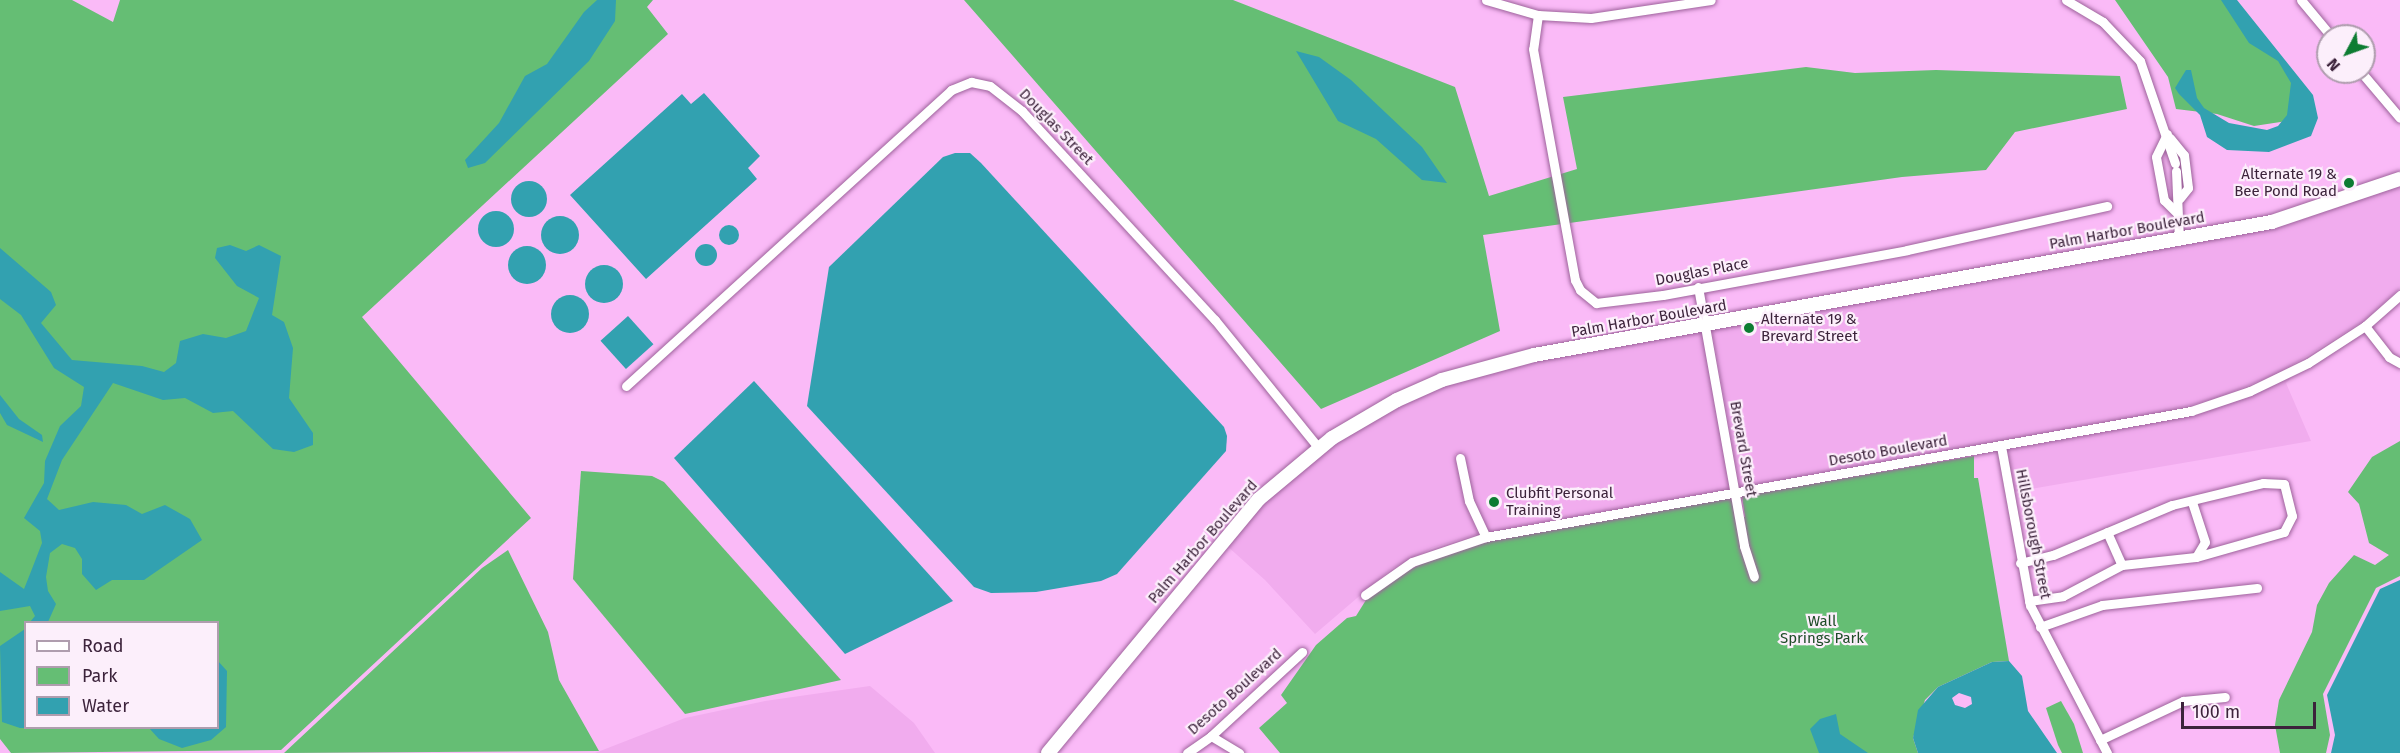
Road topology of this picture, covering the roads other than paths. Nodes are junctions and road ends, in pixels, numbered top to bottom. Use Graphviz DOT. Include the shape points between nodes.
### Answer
graph roads {
  1 [pos="1486,0"];
  2 [pos="1711,0"];
  3 [pos="2066,0"];
  4 [pos="2301,0"];
  5 [pos="1538,15"];
  6 [pos="2321,24"];
  7 [pos="2371,84"];
  8 [pos="2400,118"];
  9 [pos="2167,134"];
  10 [pos="2400,179"];
  11 [pos="2180,198"];
  12 [pos="2107,206"];
  13 [pos="2176,212"];
  14 [pos="2179,239"];
  15 [pos="1698,287"];
  16 [pos="2400,295"];
  17 [pos="1706,326"];
  18 [pos="2365,326"];
  19 [pos="2400,363"];
  20 [pos="626,386"];
  21 [pos="2001,446"];
  22 [pos="1318,447"];
  23 [pos="1460,458"];
  24 [pos="1736,492"];
  25 [pos="2192,502"];
  26 [pos="2107,532"];
  27 [pos="1486,537"];
  28 [pos="2196,557"];
  29 [pos="2020,563"];
  30 [pos="2122,566"];
  31 [pos="1754,576"];
  32 [pos="2257,588"];
  33 [pos="1365,595"];
  34 [pos="2029,601"];
  35 [pos="2040,627"];
  36 [pos="1302,652"];
  37 [pos="2225,697"];
  38 [pos="1211,736"];
  39 [pos="2100,740"];
  40 [pos="1048,753"];
  41 [pos="1187,753"];
  42 [pos="1239,753"];
  43 [pos="2106,753"];
  1 -- 5 [label="street"];
  2 -- 5 [label="street" via="1591,18"];
  3 -- 9 [label="street" via="2103,22 2140,61"];
  4 -- 6 [label="street"];
  5 -- 15 [label="street, Douglas Place" via="1533,49 1580,290 1596,303 1605,304"];
  7 -- 8 [label="street"];
  9 -- 11 [label="street"];
  9 -- 11 [label="street" via="2184,155 2188,188"];
  9 -- 13 [label="street" via="2156,157 2164,200"];
  10 -- 14 [label="main road, Palm Harbor Boulevard" via="2272,222"];
  11 -- 13 [label="street"];
  12 -- 15 [label="street, Douglas Place" via="1907,250"];
  13 -- 14 [label="street"];
  14 -- 17 [label="main road, Palm Harbor Boulevard"];
  15 -- 17 [label="street, Brevard Street"];
  16 -- 18 [label="street, Desoto Boulevard"];
  17 -- 22 [label="main road, Palm Harbor Boulevard" via="1474,369 1397,400"];
  17 -- 24 [label="street, Brevard Street"];
  18 -- 19 [label="street" via="2389,357"];
  18 -- 21 [label="street, Desoto Boulevard" via="2281,377 2218,403 2169,416"];
  20 -- 22 [label="street, Douglas Street" via="951,90 971,82 990,86 1022,111 1215,320"];
  21 -- 24 [label="street, Desoto Boulevard"];
  21 -- 29 [label="street, Hillsborough Street"];
  22 -- 40 [label="main road, Palm Harbor Boulevard" via="1259,499"];
  23 -- 27 [label="street" via="1469,501"];
  24 -- 27 [label="street, Desoto Boulevard"];
  24 -- 31 [label="street, Brevard Street" via="1744,546"];
  25 -- 26 [label="street" via="2172,505"];
  25 -- 28 [label="street" via="2205,542"];
  25 -- 28 [label="street" via="2225,490 2278,481 2287,490 2292,516 2284,532"];
  26 -- 29 [label="street" via="2053,555"];
  26 -- 30 [label="street"];
  27 -- 33 [label="street, Desoto Boulevard" via="1423,557"];
  28 -- 30 [label="street"];
  29 -- 34 [label="street, Hillsborough Street"];
  30 -- 34 [label="street" via="2063,596"];
  32 -- 35 [label="street" via="2110,603"];
  34 -- 35 [label="street, Hillsborough Street"];
  35 -- 39 [label="street, Hillsborough Street"];
  36 -- 38 [label="street, Desoto Boulevard"];
  37 -- 39 [label="street" via="2183,701"];
  38 -- 41 [label="street, Desoto Boulevard"];
  38 -- 42 [label="street"];
  39 -- 43 [label="street, Hillsborough Street"];
}
